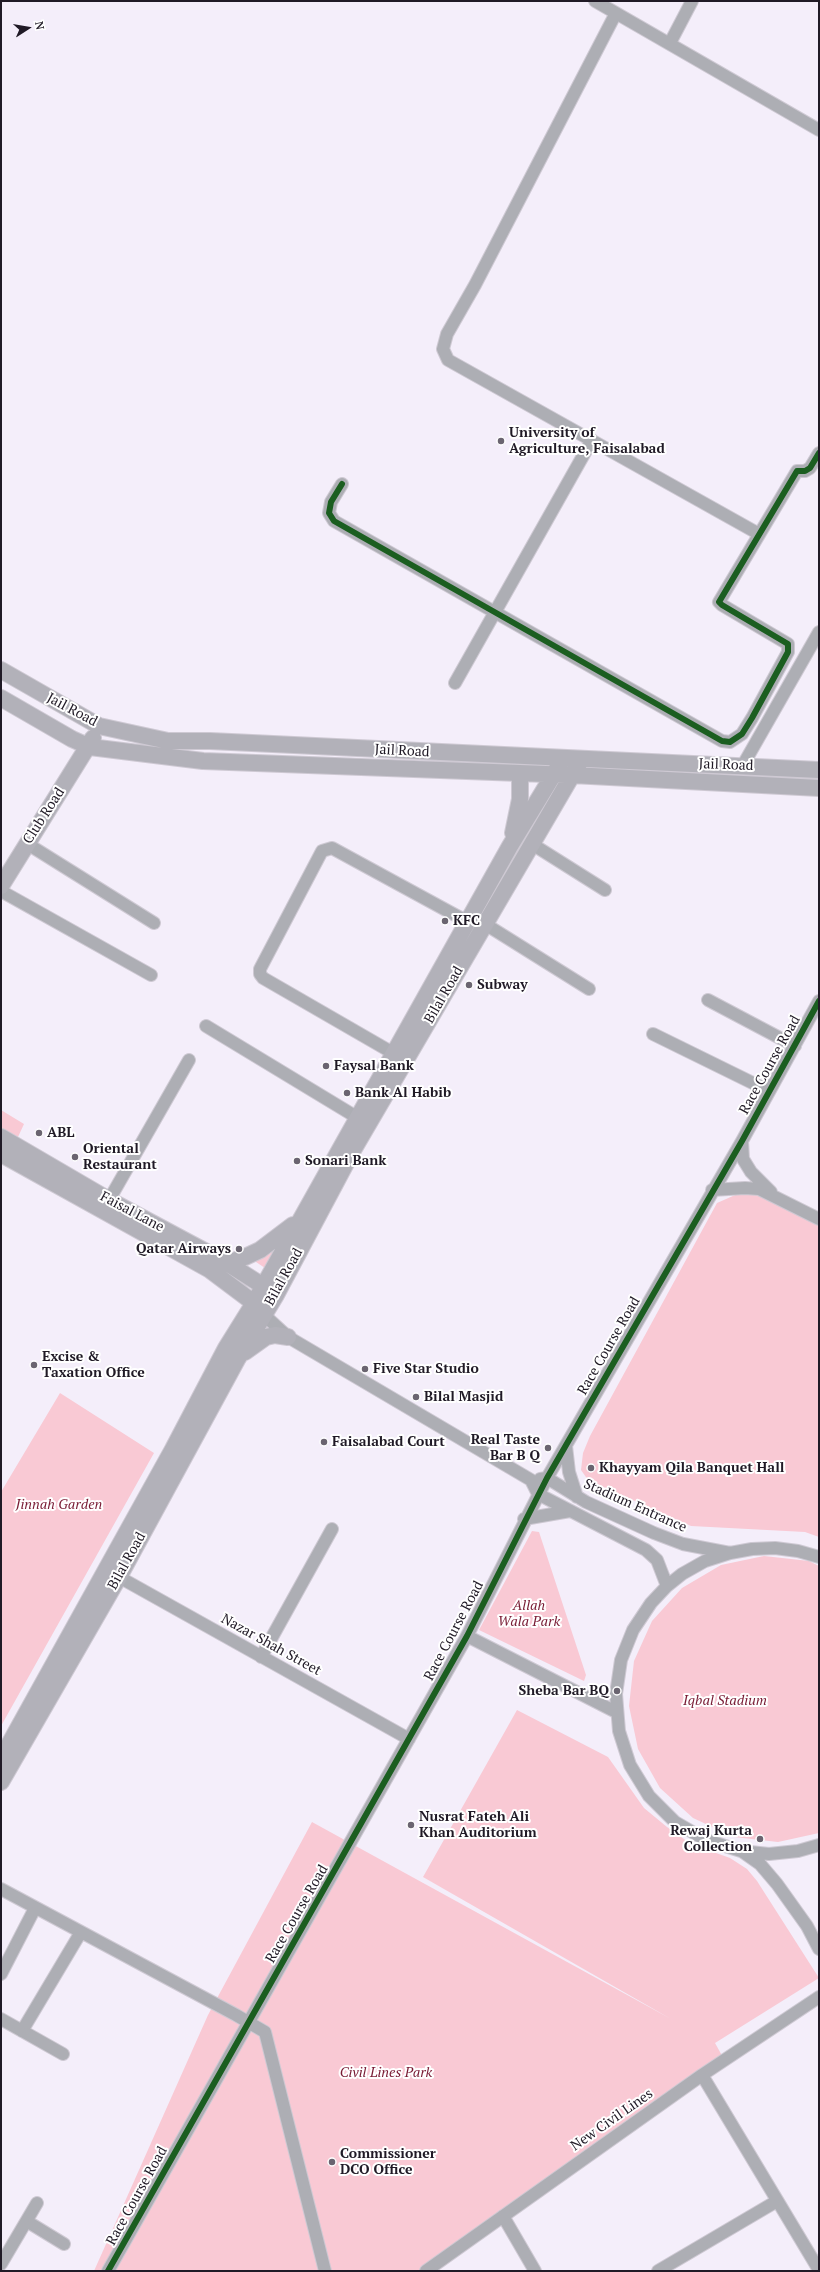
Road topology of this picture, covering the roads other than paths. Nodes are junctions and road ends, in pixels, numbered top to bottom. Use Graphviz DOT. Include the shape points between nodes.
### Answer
graph roads {
  1 [pos="595,1"];
  2 [pos="692,1"];
  3 [pos="616,13"];
  4 [pos="670,43"];
  5 [pos="819,130"];
  6 [pos="592,440"];
  7 [pos="819,453"];
  8 [pos="342,484"];
  9 [pos="759,534"];
  10 [pos="495,613"];
  11 [pos="819,632"];
  12 [pos="1,670"];
  13 [pos="455,683"];
  14 [pos="1,698"];
  15 [pos="99,726"];
  16 [pos="90,747"];
  17 [pos="563,759"];
  18 [pos="581,760"];
  19 [pos="743,765"];
  20 [pos="819,770"];
  21 [pos="520,774"];
  22 [pos="552,774"];
  23 [pos="572,775"];
  24 [pos="819,788"];
  25 [pos="26,844"];
  26 [pos="532,844"];
  27 [pos="510,846"];
  28 [pos="1,886"];
  29 [pos="604,890"];
  30 [pos="1,891"];
  31 [pos="468,922"];
  32 [pos="154,923"];
  33 [pos="485,924"];
  34 [pos="151,975"];
  35 [pos="589,988"];
  36 [pos="708,1000"];
  37 [pos="819,1001"];
  38 [pos="206,1026"];
  39 [pos="653,1034"];
  40 [pos="795,1046"];
  41 [pos="393,1054"];
  42 [pos="189,1060"];
  43 [pos="769,1092"];
  44 [pos="358,1118"];
  45 [pos="1,1137"];
  46 [pos="742,1141"];
  47 [pos="1,1154"];
  48 [pos="712,1190"];
  49 [pos="776,1197"];
  50 [pos="109,1200"];
  51 [pos="819,1218"];
  52 [pos="299,1220"];
  53 [pos="227,1263"];
  54 [pos="263,1285"];
  55 [pos="238,1291"];
  56 [pos="276,1295"];
  57 [pos="258,1309"];
  58 [pos="288,1336"];
  59 [pos="232,1353"];
  60 [pos="566,1446"];
  61 [pos="547,1478"];
  62 [pos="531,1480"];
  63 [pos="538,1494"];
  64 [pos="577,1497"];
  65 [pos="570,1511"];
  66 [pos="524,1519"];
  67 [pos="332,1529"];
  68 [pos="730,1553"];
  69 [pos="819,1557"];
  70 [pos="119,1577"];
  71 [pos="667,1586"];
  72 [pos="467,1636"];
  73 [pos="261,1657"];
  74 [pos="616,1712"];
  75 [pos="409,1739"];
  76 [pos="1,1759"];
  77 [pos="1,1782"];
  78 [pos="819,1845"];
  79 [pos="741,1851"];
  80 [pos="1,1889"];
  81 [pos="35,1908"];
  82 [pos="80,1932"];
  83 [pos="819,1949"];
  84 [pos="1,1974"];
  85 [pos="819,1997"];
  86 [pos="1,2019"];
  87 [pos="249,2023"];
  88 [pos="22,2031"];
  89 [pos="63,2054"];
  90 [pos="702,2075"];
  91 [pos="777,2201"];
  92 [pos="37,2203"];
  93 [pos="503,2216"];
  94 [pos="28,2222"];
  95 [pos="64,2244"];
  96 [pos="1,2264"];
  97 [pos="819,2270"];
  98 [pos="108,2271"];
  99 [pos="325,2271"];
  100 [pos="426,2271"];
  101 [pos="536,2271"];
  102 [pos="658,2271"];
  1 -- 3 [label="street"];
  2 -- 4 [label="street"];
  3 -- 4 [label="street"];
  3 -- 6 [label="street" via="447,334 443,349 448,360"];
  4 -- 5 [label="street"];
  6 -- 9 [label="street"];
  6 -- 10 [label="street"];
  7 -- 9 [label="street" via="810,468 805,472 797,471"];
  8 -- 10 [label="street" via="331,502 328,513 334,521"];
  9 -- 10 [label="street" via="719,602 784,640 788,644 788,652 752,718 734,741 722,741"];
  10 -- 13 [label="street"];
  11 -- 19 [label="street"];
  12 -- 15 [label="main road, Jail Road"];
  14 -- 16 [label="main road, Jail Road"];
  15 -- 16 [label="main road, Club Road"];
  15 -- 17 [label="main road, Jail Road" via="168,741"];
  16 -- 21 [label="main road, Jail Road" via="203,761"];
  16 -- 25 [label="main road, Club Road"];
  17 -- 18 [label="main road, Jail Road"];
  17 -- 22 [label="main road, Bilal Road"];
  18 -- 19 [label="main road, Jail Road"];
  18 -- 23 [label="main road, Bilal Road"];
  19 -- 20 [label="main road, Jail Road"];
  21 -- 22 [label="main road, Jail Road"];
  21 -- 27 [label="main road" via="520,799"];
  22 -- 23 [label="main road, Jail Road"];
  22 -- 27 [label="main road, Bilal Road"];
  23 -- 24 [label="main road, Jail Road"];
  23 -- 26 [label="main road, Bilal Road"];
  25 -- 28 [label="main road, Club Road"];
  25 -- 32 [label="street"];
  26 -- 29 [label="street"];
  26 -- 33 [label="main road, Bilal Road"];
  27 -- 31 [label="main road, Bilal Road"];
  30 -- 34 [label="street"];
  31 -- 41 [label="main road, Bilal Road"];
  31 -- 41 [label="street" via="332,848 322,851 260,969 260,974"];
  33 -- 35 [label="street"];
  33 -- 56 [label="main road, Bilal Road" via="352,1152"];
  36 -- 40 [label="street"];
  37 -- 40 [label="street, Race Course Road"];
  38 -- 44 [label="street"];
  39 -- 43 [label="street"];
  40 -- 43 [label="street, Race Course Road"];
  41 -- 44 [label="main road, Bilal Road"];
  42 -- 50 [label="street"];
  43 -- 46 [label="street, Race Course Road"];
  44 -- 52 [label="main road, Bilal Road"];
  45 -- 50 [label="main road, Faisal Lane"];
  46 -- 48 [label="street, Race Course Road"];
  46 -- 49 [label="street" via="743,1159 751,1172"];
  47 -- 55 [label="main road, Faisal Lane" via="210,1270"];
  48 -- 49 [label="street" via="759,1189"];
  48 -- 60 [label="street, Race Course Road"];
  49 -- 51 [label="street"];
  50 -- 53 [label="main road, Faisal Lane"];
  52 -- 53 [label="main road" via="260,1250"];
  52 -- 54 [label="main road, Bilal Road"];
  53 -- 54 [label="main road, Faisal Lane"];
  54 -- 56 [label="main road, Faisal Lane"];
  54 -- 57 [label="main road, Bilal Road"];
  55 -- 57 [label="main road, Faisal Lane"];
  55 -- 59 [label="main road"];
  56 -- 57 [label="main road, Bilal Road"];
  57 -- 58 [label="street"];
  57 -- 59 [label="main road, Bilal Road"];
  58 -- 59 [label="main road" via="266,1337"];
  58 -- 62 [label="street"];
  59 -- 70 [label="main road, Bilal Road"];
  59 -- 76 [label="main road, Bilal Road" via="173,1449"];
  60 -- 61 [label="street, Race Course Road"];
  60 -- 64 [label="street" via="569,1472"];
  61 -- 62 [label="street"];
  61 -- 63 [label="street, Race Course Road"];
  61 -- 64 [label="street, Stadium Entrance"];
  62 -- 63 [label="street"];
  63 -- 65 [label="street"];
  63 -- 66 [label="street, Race Course Road"];
  64 -- 68 [label="street, Stadium Entrance" via="683,1544"];
  65 -- 66 [label="street"];
  65 -- 71 [label="street" via="650,1552 657,1560"];
  66 -- 72 [label="street, Race Course Road"];
  67 -- 73 [label="street"];
  68 -- 69 [label="street" via="775,1548"];
  68 -- 71 [label="street" via="705,1561"];
  70 -- 73 [label="street, Nazar Shah Street"];
  70 -- 77 [label="main road, Bilal Road"];
  71 -- 74 [label="street" via="642,1616 626,1644 618,1676"];
  72 -- 74 [label="street"];
  72 -- 75 [label="street, Race Course Road"];
  73 -- 75 [label="street, Nazar Shah Street"];
  74 -- 79 [label="street" via="630,1765 653,1801 690,1832 718,1845"];
  75 -- 87 [label="street, Race Course Road"];
  78 -- 79 [label="street" via="798,1851 769,1854"];
  79 -- 83 [label="street" via="760,1864 777,1884 807,1926"];
  80 -- 81 [label="street"];
  81 -- 82 [label="street"];
  81 -- 84 [label="street"];
  82 -- 87 [label="street"];
  82 -- 88 [label="street"];
  85 -- 90 [label="street, New Civil Lines"];
  86 -- 88 [label="street"];
  87 -- 98 [label="street, Race Course Road"];
  87 -- 99 [label="street" via="265,2032"];
  88 -- 89 [label="street"];
  90 -- 91 [label="street"];
  90 -- 93 [label="street, New Civil Lines"];
  91 -- 97 [label="street"];
  91 -- 102 [label="street"];
  92 -- 94 [label="street"];
  93 -- 100 [label="street, New Civil Lines"];
  93 -- 101 [label="street"];
  94 -- 95 [label="street"];
  94 -- 96 [label="street"];
}
